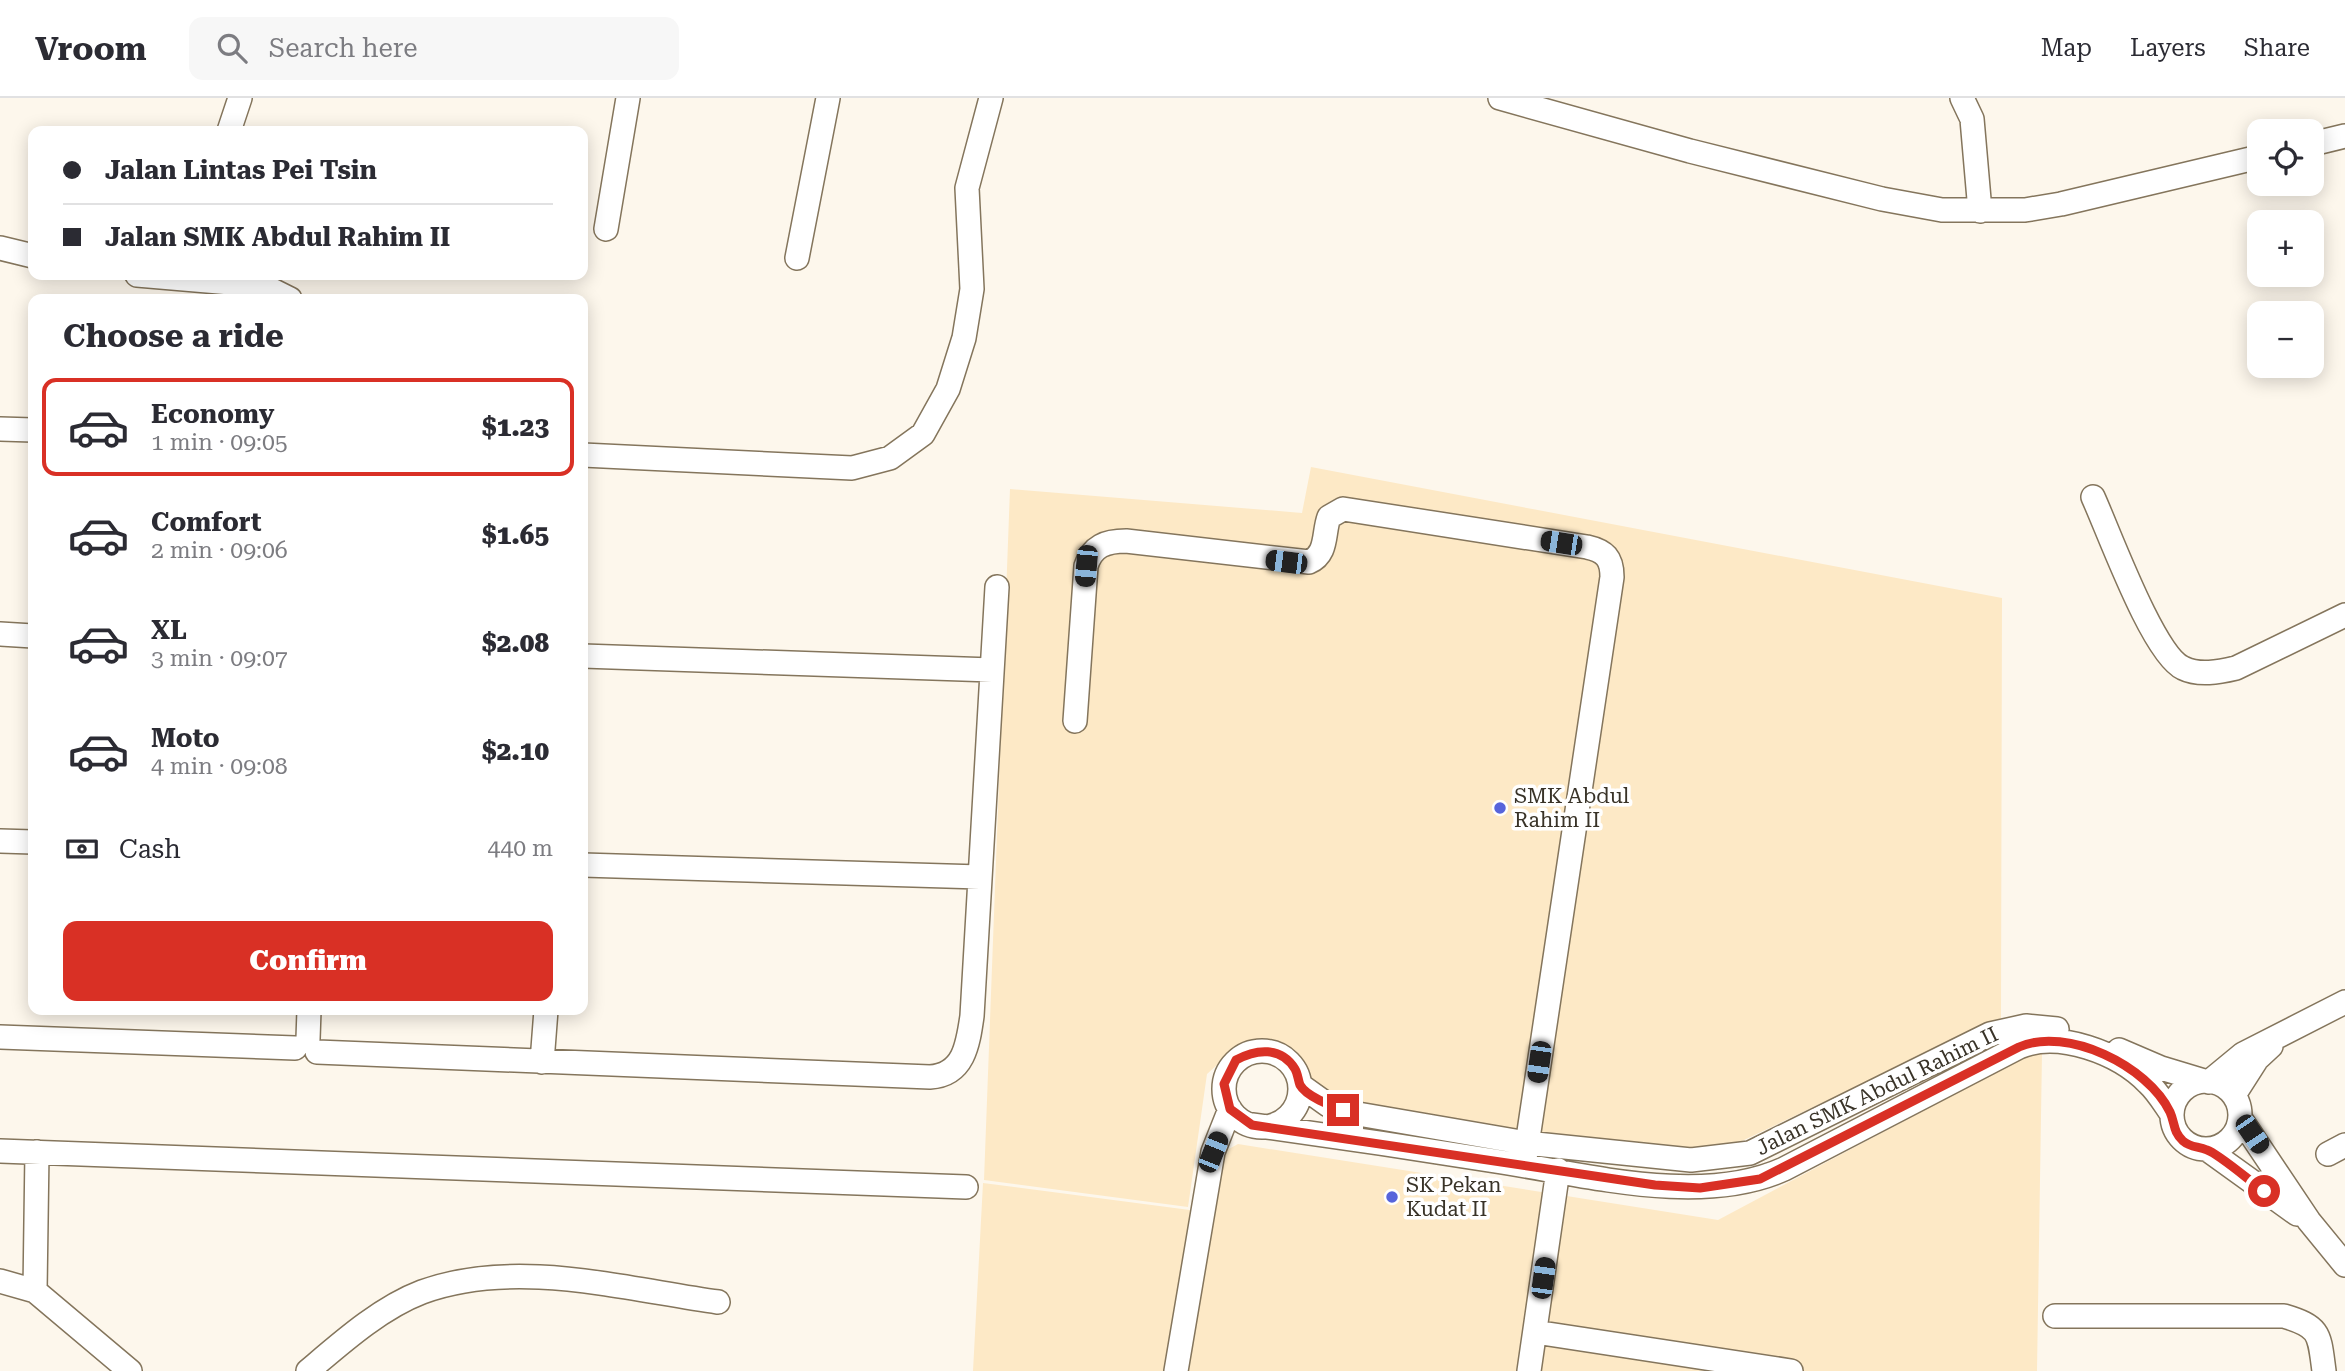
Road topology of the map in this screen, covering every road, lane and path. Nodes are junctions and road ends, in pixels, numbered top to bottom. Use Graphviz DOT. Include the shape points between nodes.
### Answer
graph roads {
  1 [pos="240,98"];
  2 [pos="628,98"];
  3 [pos="828,98"];
  4 [pos="991,98"];
  5 [pos="1500,98"];
  6 [pos="1962,98"];
  7 [pos="231,126"];
  8 [pos="2345,136"];
  9 [pos="2324,141"];
  10 [pos="2247,160"];
  11 [pos="1980,212"];
  12 [pos="606,229"];
  13 [pos="0,247"];
  14 [pos="28,255"];
  15 [pos="797,258"];
  16 [pos="195,280"];
  17 [pos="280,294"];
  18 [pos="0,429"];
  19 [pos="28,430"];
  20 [pos="588,455"];
  21 [pos="2093,497"];
  22 [pos="997,587"];
  23 [pos="2345,615"];
  24 [pos="0,634"];
  25 [pos="28,636"];
  26 [pos="588,656"];
  27 [pos="992,670"];
  28 [pos="1075,721"];
  29 [pos="0,841"];
  30 [pos="28,842"];
  31 [pos="588,866"];
  32 [pos="980,877"];
  33 [pos="2345,1002"];
  34 [pos="309,1015"];
  35 [pos="546,1015"];
  36 [pos="2283,1035"];
  37 [pos="0,1037"];
  38 [pos="307,1046"];
  39 [pos="542,1062"];
  40 [pos="2206,1082"];
  41 [pos="1300,1085"];
  42 [pos="2234,1095"];
  43 [pos="1230,1109"];
  44 [pos="2171,1113"];
  45 [pos="2240,1118"];
  46 [pos="1252,1125"];
  47 [pos="2208,1150"];
  48 [pos="0,1151"];
  49 [pos="37,1152"];
  50 [pos="1525,1154"];
  51 [pos="1558,1170"];
  52 [pos="966,1187"];
  53 [pos="2309,1221"];
  54 [pos="2345,1265"];
  55 [pos="0,1281"];
  56 [pos="35,1291"];
  57 [pos="718,1303"];
  58 [pos="2055,1316"];
  59 [pos="1535,1332"];
  60 [pos="130,1371"];
  61 [pos="307,1371"];
  62 [pos="1176,1371"];
  63 [pos="1528,1371"];
  64 [pos="1791,1371"];
  65 [pos="2325,1371"];
  1 -- 7 [label="street"];
  2 -- 12 [label="street"];
  3 -- 15 [label="street"];
  4 -- 20 [label="street" via="967,188 972,289 967,326 948,389 923,434 890,458 852,468"];
  5 -- 11 [label="street" via="1882,199"];
  6 -- 11 [label="street" via="1973,128"];
  8 -- 9 [label="street"];
  10 -- 11 [label="street" via="2061,204"];
  13 -- 14 [label="street"];
  16 -- 17 [label="street" via="264,286"];
  18 -- 19 [label="street"];
  21 -- 23 [label="street" via="2150,625 2165,653 2184,669 2218,673 2236,668"];
  22 -- 27 [label="street"];
  24 -- 25 [label="street"];
  26 -- 27 [label="street"];
  27 -- 32 [label="street"];
  28 -- 50 [label="street" via="1086,566 1091,553 1104,544 1126,541 1309,562 1323,549 1329,517 1343,509 1587,547 1605,554 1612,577"];
  29 -- 30 [label="street"];
  31 -- 32 [label="street"];
  32 -- 39 [label="street" via="968,1044 949,1073 930,1077"];
  33 -- 36 [label="street"];
  34 -- 38 [label="street"];
  35 -- 39 [label="street"];
  36 -- 40 [label="street" via="2243,1054"];
  36 -- 42 [label="street" via="2257,1059"];
  37 -- 38 [label="street"];
  38 -- 39 [label="street"];
  40 -- 42 [label="street"];
  40 -- 44 [label="street" via="2182,1090"];
  40 -- 50 [label="street, Jalan SMK Abdul Rahim II" via="2070,1031 2010,1027 1750,1153 1691,1160"];
  41 -- 43 [label="street" via="1286,1058 1274,1052 1247,1054 1228,1071 1224,1084"];
  41 -- 46 [label="street" via="1297,1105 1289,1116 1265,1126"];
  41 -- 50 [label="street, Jalan SMK Abdul Rahim II" via="1328,1105"];
  42 -- 45 [label="street"];
  43 -- 46 [label="street"];
  43 -- 62 [label="street" via="1213,1152"];
  44 -- 47 [label="street" via="2178,1136 2196,1149"];
  44 -- 51 [label="street, Jalan SMK Abdul Rahim II" via="2148,1082 2122,1063 2075,1045 2041,1040 1760,1179 1700,1188"];
  45 -- 47 [label="street" via="2230,1140"];
  45 -- 53 [label="street"];
  46 -- 50 [label="street, Jalan SMK Abdul Rahim II"];
  47 -- 53 [label="street"];
  48 -- 49 [label="street"];
  49 -- 52 [label="street"];
  49 -- 56 [label="street"];
  50 -- 51 [label="street, Jalan SMK Abdul Rahim II"];
  51 -- 59 [label="street"];
  53 -- 54 [label="street"];
  55 -- 56 [label="street"];
  56 -- 60 [label="street"];
  57 -- 61 [label="street" via="526,1277 453,1284 390,1309"];
  58 -- 65 [label="street" via="2284,1316 2316,1330"];
  59 -- 63 [label="street"];
  59 -- 64 [label="street"];
}
